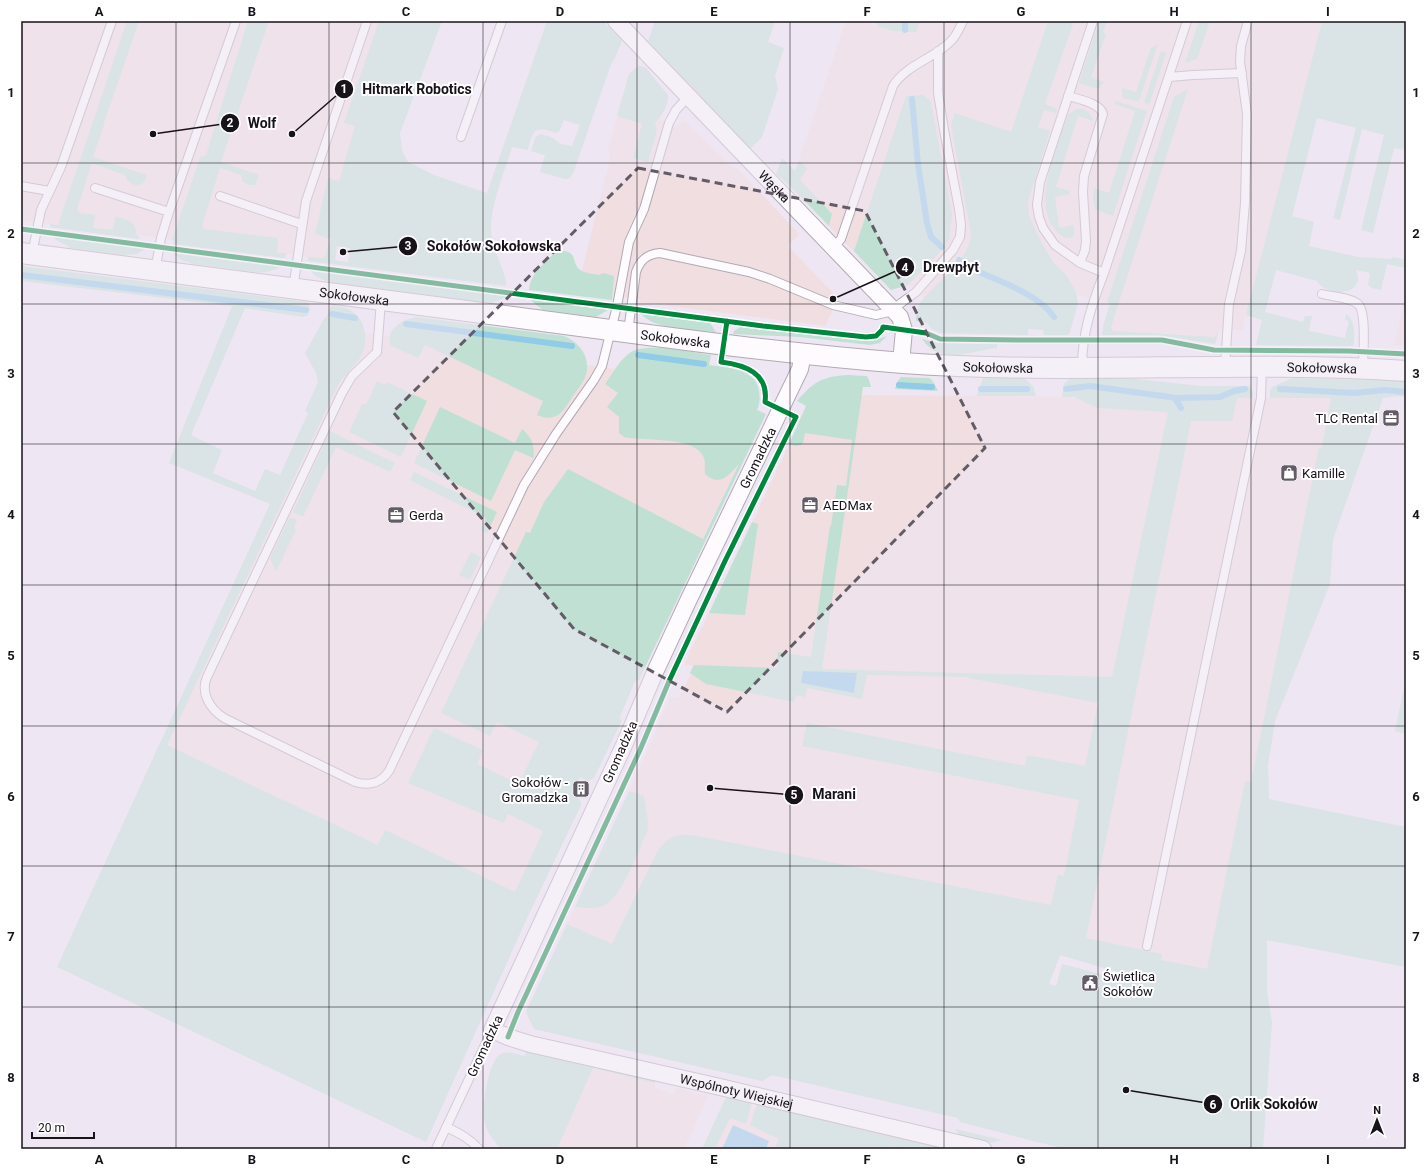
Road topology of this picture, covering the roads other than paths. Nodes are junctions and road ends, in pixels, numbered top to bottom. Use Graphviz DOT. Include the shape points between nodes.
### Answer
graph roads {
  1 [pos="112,21"];
  2 [pos="236,21"];
  3 [pos="367,21"];
  4 [pos="502,21"];
  5 [pos="616,21"];
  6 [pos="962,21"];
  7 [pos="1093,21"];
  8 [pos="1187,21"];
  9 [pos="1248,21"];
  10 [pos="938,52"];
  11 [pos="1242,73"];
  12 [pos="1169,77"];
  13 [pos="689,96"];
  14 [pos="1068,96"];
  15 [pos="461,137"];
  16 [pos="21,186"];
  17 [pos="96,188"];
  18 [pos="49,191"];
  19 [pos="220,196"];
  20 [pos="170,212"];
  21 [pos="301,224"];
  22 [pos="834,247"];
  23 [pos="27,254"];
  24 [pos="1080,263"];
  25 [pos="155,271"];
  26 [pos="1104,273"];
  27 [pos="293,289"];
  28 [pos="1322,294"];
  29 [pos="381,300"];
  30 [pos="893,309"];
  31 [pos="620,331"];
  32 [pos="803,354"];
  33 [pos="901,363"];
  34 [pos="1082,367"];
  35 [pos="1225,367"];
  36 [pos="1262,367"];
  37 [pos="1363,368"];
  38 [pos="1406,371"];
  39 [pos="1147,946"];
  40 [pos="492,1030"];
  41 [pos="446,1127"];
  42 [pos="436,1149"];
  43 [pos="479,1149"];
  44 [pos="983,1149"];
  1 -- 18 [label="lane" via="61,167"];
  2 -- 20 [label="lane"];
  3 -- 21 [label="lane" via="307,197"];
  4 -- 15 [label="lane"];
  5 -- 13 [label="street, Wąska"];
  6 -- 10 [label="lane" via="951,42"];
  7 -- 14 [label="lane"];
  8 -- 12 [label="lane"];
  9 -- 11 [label="lane" via="1241,46"];
  10 -- 22 [label="lane" via="906,72 893,86 841,239"];
  10 -- 30 [label="lane" via="938,93 959,210 960,237 953,250 916,292"];
  11 -- 12 [label="lane"];
  11 -- 35 [label="lane" via="1247,114 1245,203 1241,251 1228,304"];
  12 -- 26 [label="lane"];
  13 -- 22 [label="street, Wąska"];
  13 -- 31 [label="lane" via="676,110 669,123 644,209 630,242"];
  14 -- 24 [label="lane" via="1040,182 1037,205 1043,228 1055,244"];
  14 -- 24 [label="lane" via="1097,106 1103,114 1084,176 1086,241"];
  16 -- 18 [label="lane"];
  17 -- 20 [label="lane"];
  18 -- 23 [label="lane"];
  19 -- 21 [label="lane"];
  20 -- 25 [label="lane" via="160,243"];
  21 -- 27 [label="lane"];
  22 -- 30 [label="street, Wąska"];
  23 -- 25 [label="street, Sokołowska"];
  24 -- 26 [label="lane"];
  25 -- 27 [label="street, Sokołowska"];
  26 -- 34 [label="lane" via="1087,322"];
  27 -- 29 [label="street, Sokołowska"];
  28 -- 37 [label="lane" via="1349,300 1361,308 1364,321"];
  29 -- 31 [label="street, Sokołowska"];
  29 -- 31 [label="lane" via="376,352 352,376 342,392 204,686 210,704 217,714 362,784 378,782 389,771 510,513 532,472 594,380"];
  30 -- 31 [label="lane" via="876,315 840,307 749,272 660,253 647,256 638,266"];
  30 -- 33 [label="street, Wąska" via="904,326"];
  31 -- 32 [label="street, Sokołowska"];
  32 -- 33 [label="street, Sokołowska"];
  32 -- 40 [label="street, Gromadzka" via="800,368 655,672 625,743"];
  33 -- 34 [label="street, Sokołowska" via="967,367"];
  34 -- 35 [label="street, Sokołowska"];
  35 -- 36 [label="street, Sokołowska"];
  36 -- 37 [label="street, Sokołowska"];
  36 -- 39 [label="lane" via="1261,398"];
  37 -- 38 [label="street, Sokołowska"];
  40 -- 41 [label="lane, Gromadzka"];
  40 -- 44 [label="street, Wspólnoty Wiejskiej" via="526,1043"];
  41 -- 42 [label="lane, Gromadzka"];
  41 -- 43 [label="lane" via="463,1135"];
}
